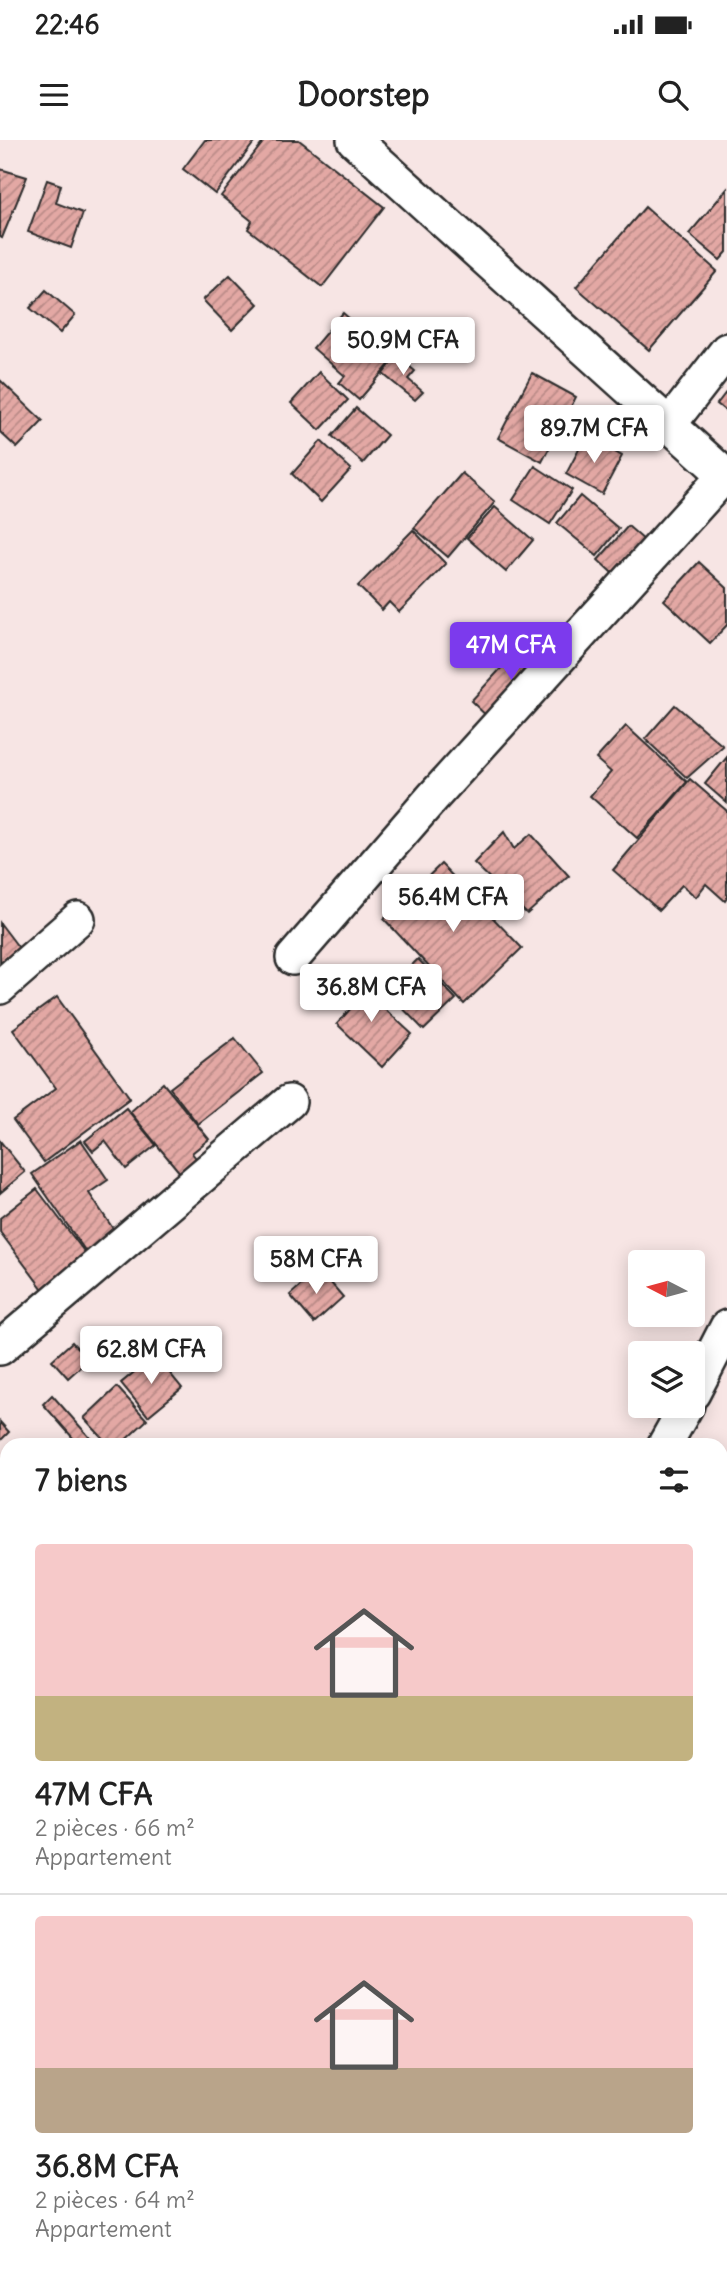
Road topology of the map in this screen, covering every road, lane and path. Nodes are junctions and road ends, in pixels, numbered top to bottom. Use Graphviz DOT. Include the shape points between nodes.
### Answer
graph roads {
  1 [pos="354,140"];
  2 [pos="727,351"];
  3 [pos="669,425"];
  4 [pos="726,476"];
  5 [pos="78,919"];
  6 [pos="293,958"];
  7 [pos="0,987"];
  8 [pos="289,1102"];
  9 [pos="727,1327"];
  10 [pos="0,1348"];
  11 [pos="705,1370"];
  12 [pos="680,1418"];
  13 [pos="668,1438"];
  1 -- 3 [label="street"];
  2 -- 3 [label="street"];
  3 -- 4 [label="street"];
  4 -- 6 [label="street"];
  5 -- 7 [label="street"];
  8 -- 10 [label="street"];
  9 -- 11 [label="street"];
  12 -- 13 [label="street"];
}
